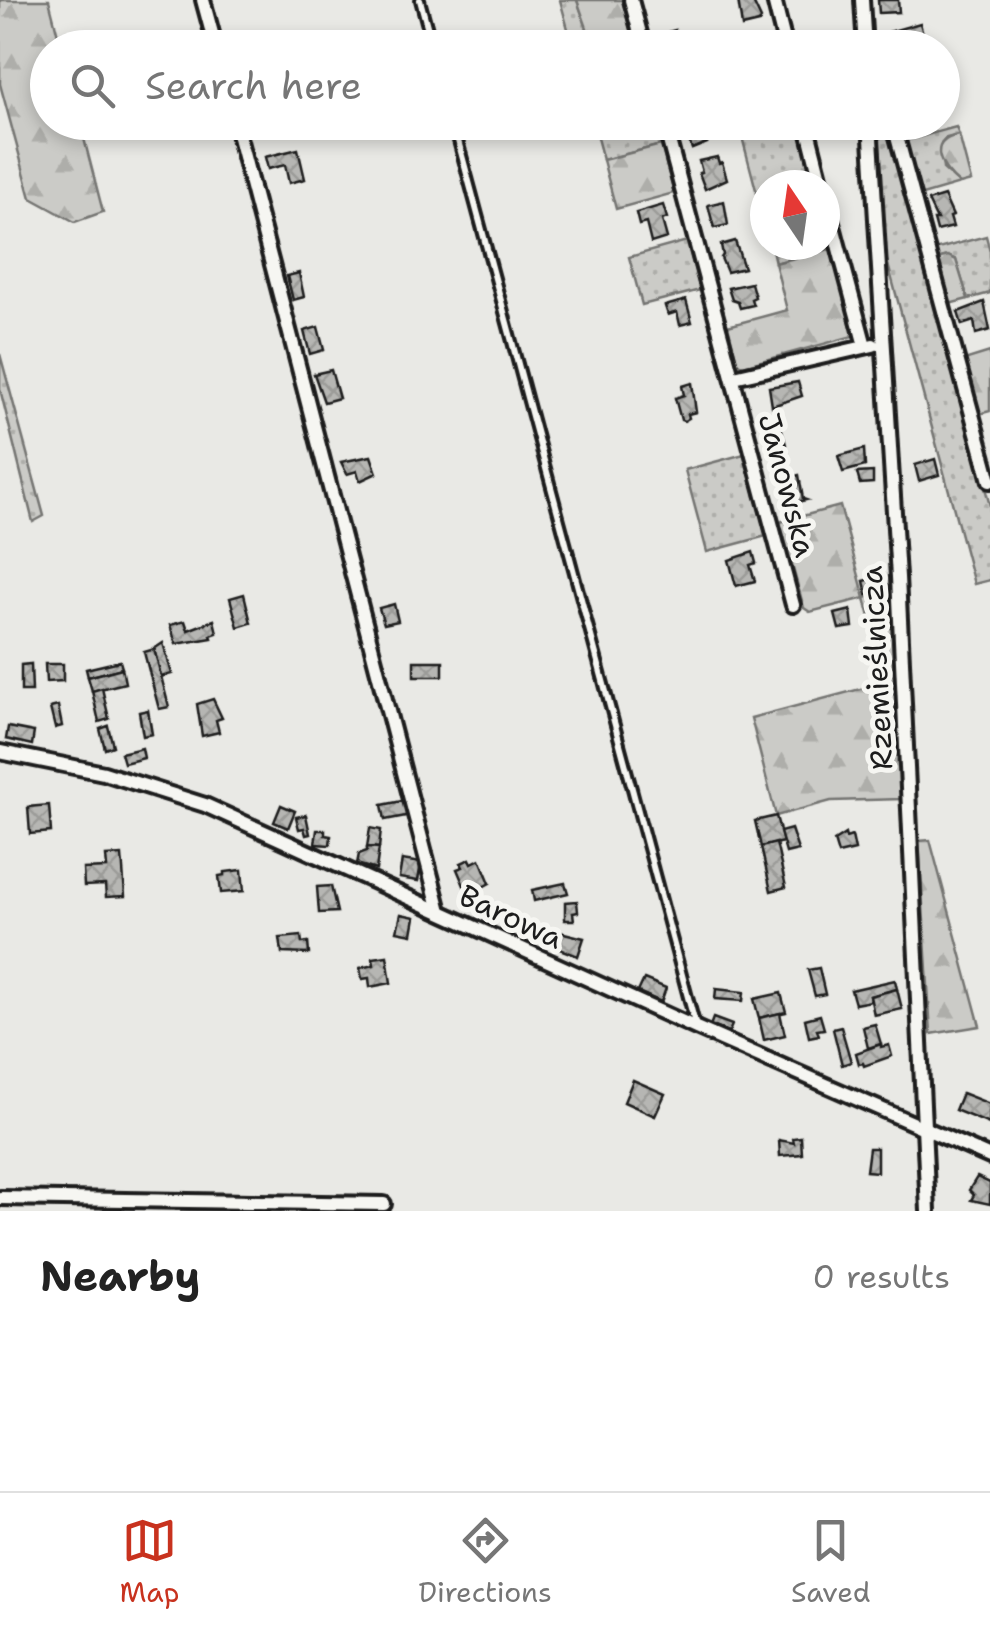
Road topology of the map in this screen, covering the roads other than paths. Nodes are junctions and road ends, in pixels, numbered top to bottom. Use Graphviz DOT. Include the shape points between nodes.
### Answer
graph roads {
  1 [pos="203,0"];
  2 [pos="420,0"];
  3 [pos="631,0"];
  4 [pos="774,0"];
  5 [pos="862,0"];
  6 [pos="211,30"];
  7 [pos="428,30"];
  8 [pos="639,30"];
  9 [pos="782,30"];
  10 [pos="864,30"];
  11 [pos="240,140"];
  12 [pos="458,140"];
  13 [pos="669,140"];
  14 [pos="811,140"];
  15 [pos="871,140"];
  16 [pos="899,140"];
  17 [pos="818,170"];
  18 [pos="840,254"];
  19 [pos="883,343"];
  20 [pos="864,346"];
  21 [pos="734,377"];
  22 [pos="990,481"];
  23 [pos="794,605"];
  24 [pos="0,752"];
  25 [pos="440,911"];
  26 [pos="696,1028"];
  27 [pos="926,1129"];
  28 [pos="990,1157"];
  29 [pos="0,1198"];
  30 [pos="384,1204"];
  31 [pos="928,1211"];
  1 -- 6 [label="street"];
  2 -- 7 [label="lane"];
  3 -- 8 [label="street"];
  4 -- 9 [label="street"];
  5 -- 10 [label="street"];
  11 -- 25 [label="street"];
  12 -- 26 [label="lane"];
  13 -- 21 [label="street, Janowska"];
  14 -- 17 [label="street"];
  15 -- 19 [label="street, Rzemieślnicza"];
  16 -- 22 [label="street"];
  18 -- 20 [label="street"];
  19 -- 20 [label="street, Janowska"];
  19 -- 27 [label="street, Rzemieślnicza"];
  20 -- 21 [label="street, Janowska"];
  21 -- 23 [label="street, Janowska"];
  24 -- 25 [label="street, Barowa" via="206,805"];
  25 -- 26 [label="street, Barowa"];
  26 -- 27 [label="street, Barowa"];
  27 -- 28 [label="street, Barowa"];
  27 -- 31 [label="street, Rzemieślnicza"];
  29 -- 30 [label="street"];
}
